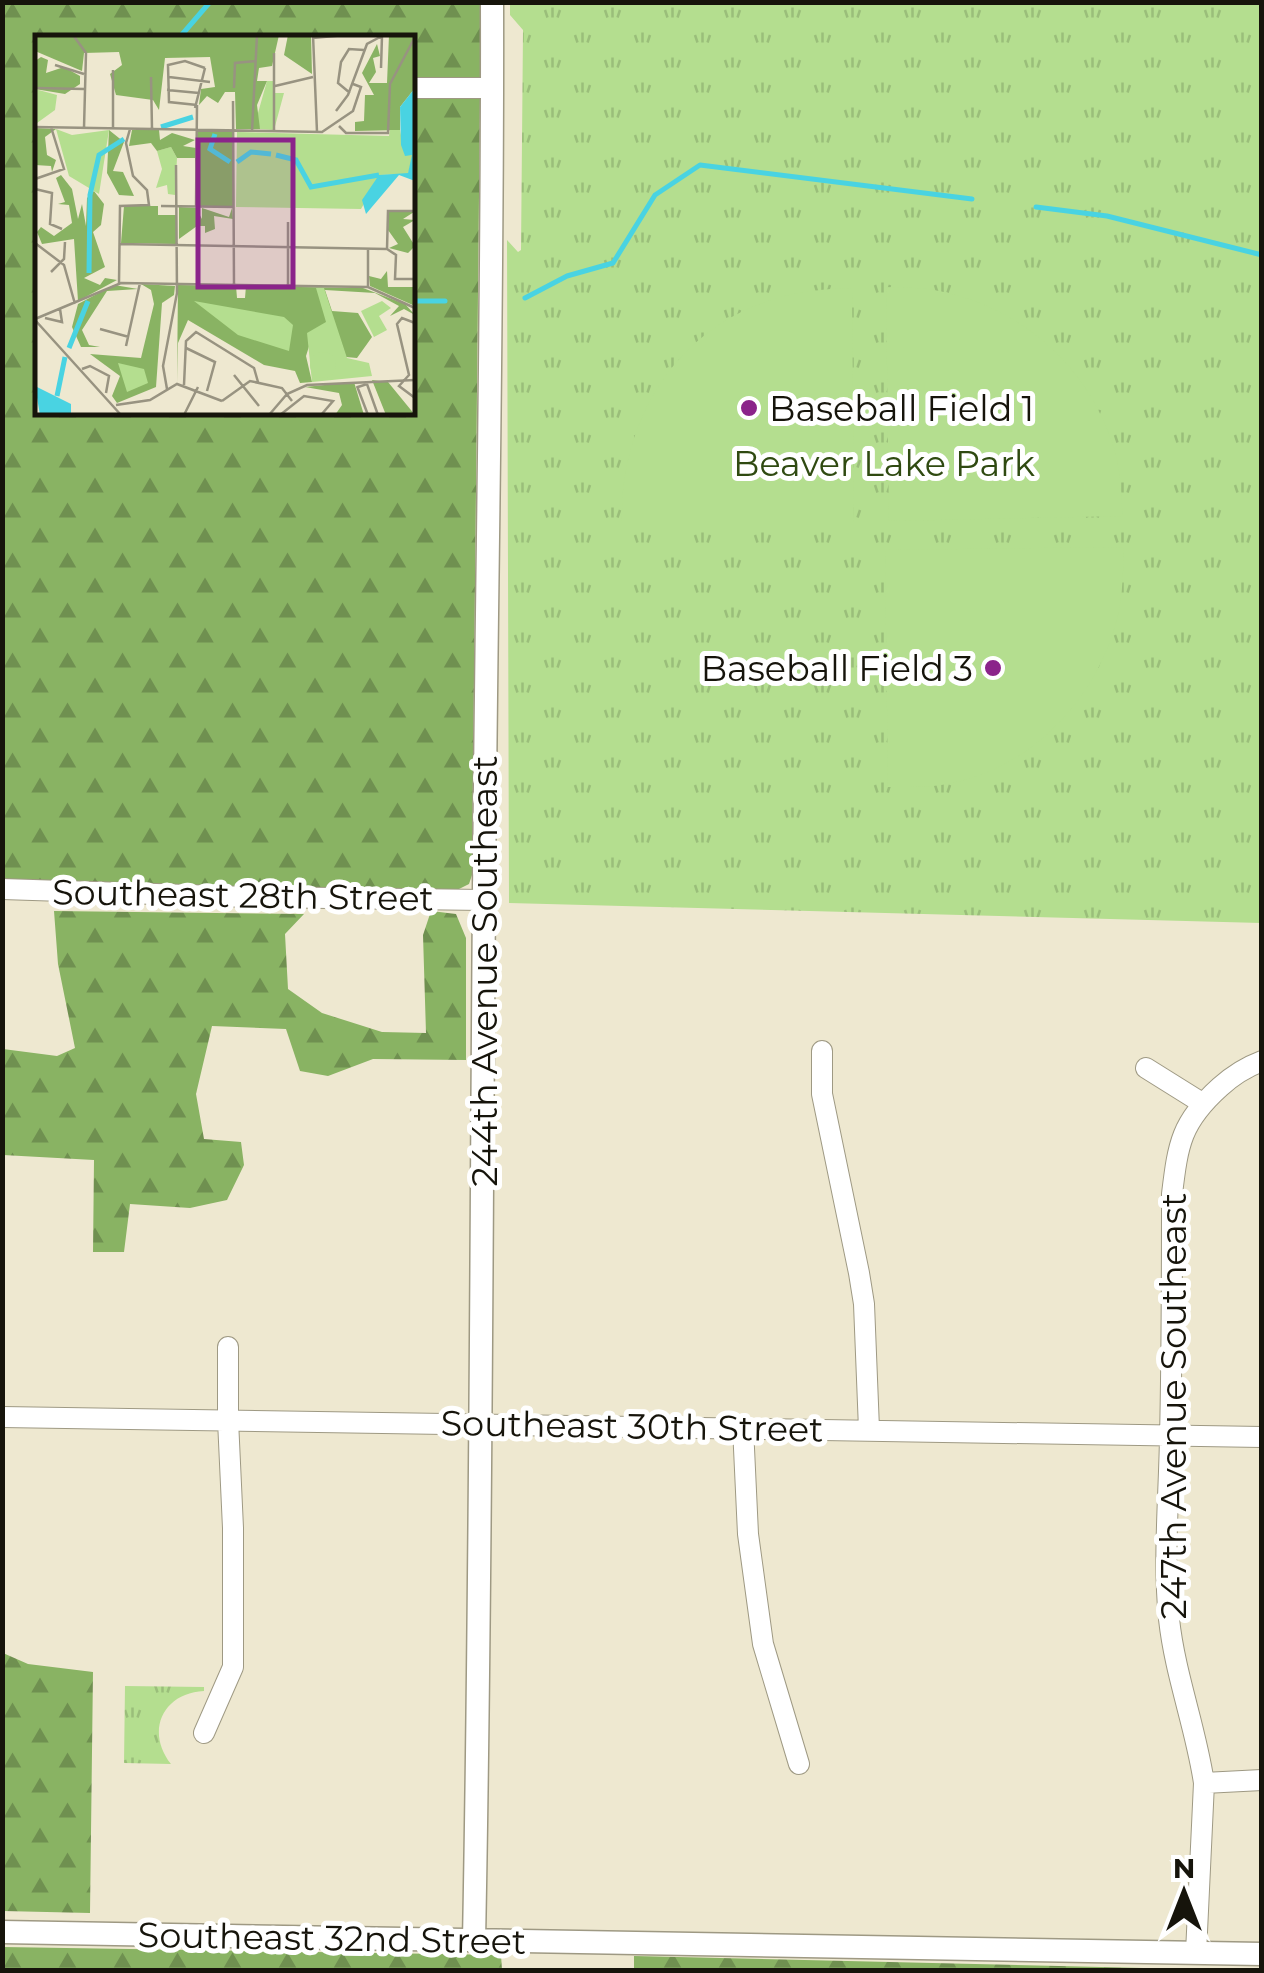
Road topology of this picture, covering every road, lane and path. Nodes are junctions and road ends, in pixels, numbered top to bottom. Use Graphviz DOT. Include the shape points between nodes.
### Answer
graph roads {
  1 [pos="492,2"];
  2 [pos="415,88"];
  3 [pos="492,88"];
  4 [pos="2,889"];
  5 [pos="484,900"];
  6 [pos="822,1052"];
  7 [pos="1262,1061"];
  8 [pos="1146,1068"];
  9 [pos="1202,1102"];
  10 [pos="228,1347"];
  11 [pos="2,1417"];
  12 [pos="228,1420"];
  13 [pos="481,1424"];
  14 [pos="743,1427"];
  15 [pos="869,1429"];
  16 [pos="1170,1435"];
  17 [pos="1262,1437"];
  18 [pos="204,1734"];
  19 [pos="799,1764"];
  20 [pos="1262,1780"];
  21 [pos="1204,1783"];
  22 [pos="2,1932"];
  23 [pos="474,1940"];
  24 [pos="1196,1953"];
  25 [pos="1262,1954"];
  1 -- 3 [label="street, 244th Avenue Southeast"];
  2 -- 3 [label="street"];
  3 -- 5 [label="street, 244th Avenue Southeast"];
  4 -- 5 [label="street, Southeast 28th Street"];
  5 -- 13 [label="street, 244th Avenue Southeast"];
  6 -- 15 [label="street" via="822,1094 864,1304"];
  7 -- 9 [label="street"];
  8 -- 9 [label="street"];
  9 -- 16 [label="street, 247th Avenue Southeast" via="1183,1135 1172,1194"];
  10 -- 12 [label="street"];
  11 -- 12 [label="street, Southeast 30th Street"];
  12 -- 13 [label="street, Southeast 30th Street"];
  12 -- 18 [label="street" via="233,1667"];
  13 -- 14 [label="street, Southeast 30th Street"];
  13 -- 23 [label="street, 244th Avenue Southeast"];
  14 -- 15 [label="street, Southeast 30th Street"];
  14 -- 19 [label="street" via="762,1644"];
  15 -- 16 [label="street, Southeast 30th Street"];
  16 -- 17 [label="street, Southeast 30th Street"];
  16 -- 21 [label="street, 247th Avenue Southeast" via="1170,1620"];
  20 -- 21 [label="street"];
  21 -- 24 [label="street, 247th Avenue Southeast"];
  22 -- 23 [label="street, Southeast 32nd Street"];
  23 -- 24 [label="street, Southeast 32nd Street"];
  24 -- 25 [label="street, Southeast 32nd Street"];
}
